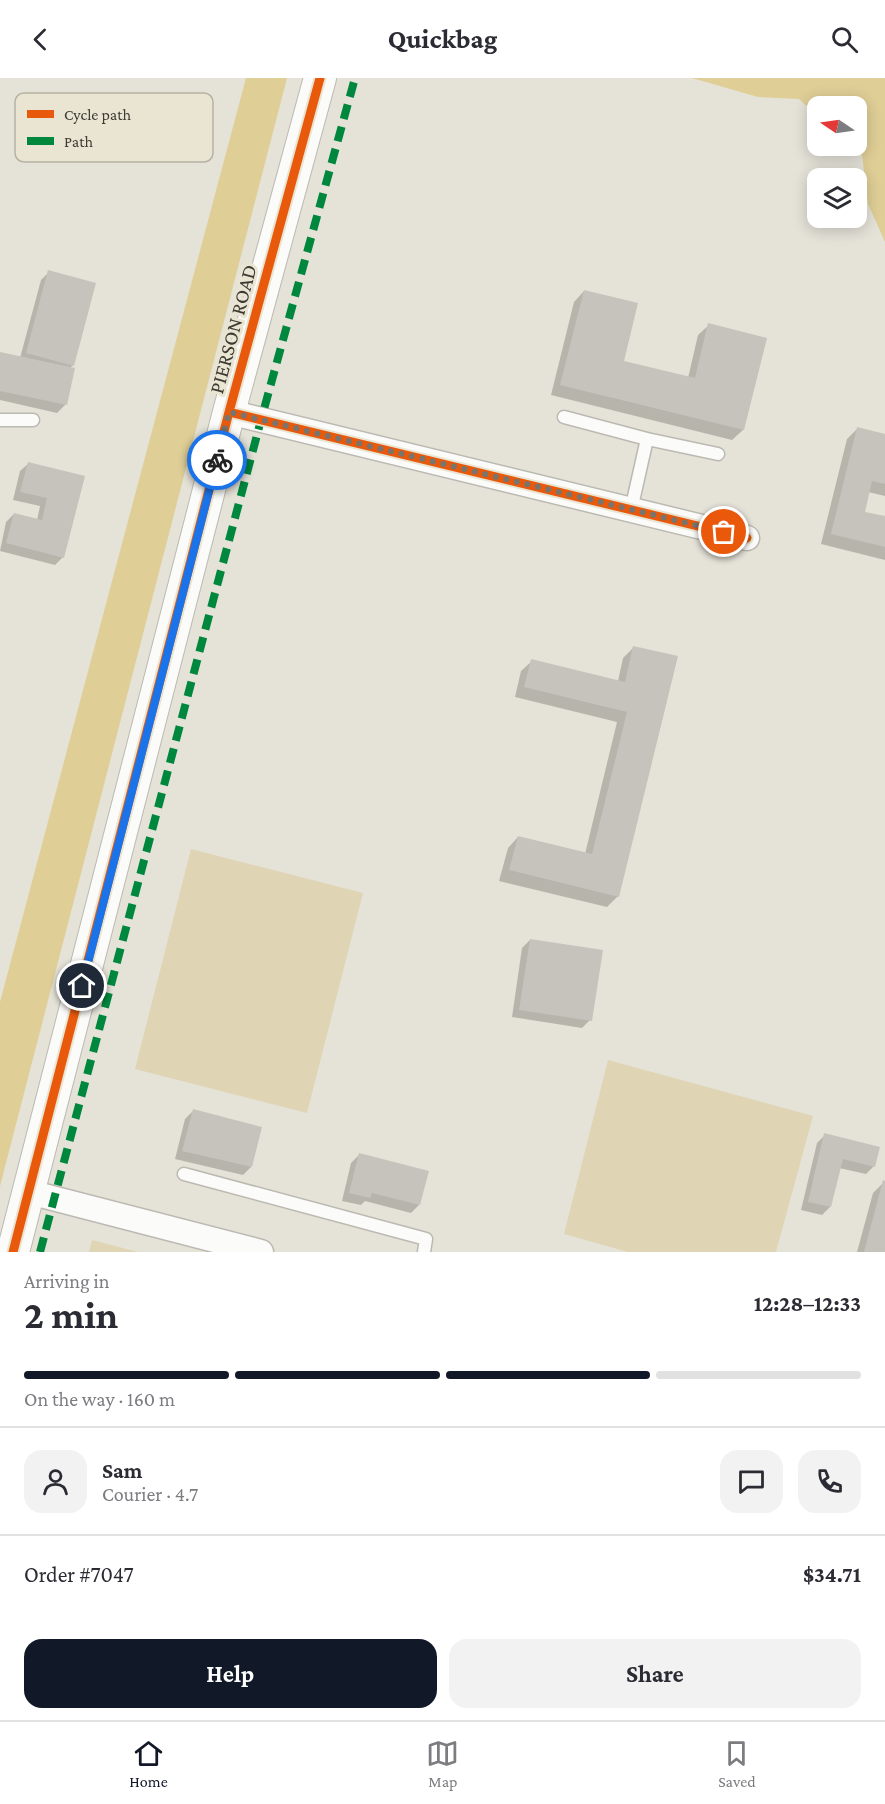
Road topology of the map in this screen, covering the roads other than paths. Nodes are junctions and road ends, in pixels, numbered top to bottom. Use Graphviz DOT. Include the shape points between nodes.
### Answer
graph roads {
  1 [pos="320,78"];
  2 [pos="229,412"];
  3 [pos="564,417"];
  4 [pos="0,420"];
  5 [pos="33,420"];
  6 [pos="647,439"];
  7 [pos="718,454"];
  8 [pos="631,510"];
  9 [pos="747,538"];
  10 [pos="184,1174"];
  11 [pos="28,1192"];
  12 [pos="13,1252"];
  13 [pos="261,1252"];
  14 [pos="423,1252"];
  1 -- 2 [label="street, PIERSON ROAD"];
  2 -- 8 [label="street"];
  2 -- 11 [label="street, PIERSON ROAD"];
  3 -- 6 [label="lane"];
  4 -- 5 [label="lane"];
  6 -- 7 [label="lane"];
  6 -- 8 [label="lane"];
  8 -- 9 [label="street"];
  10 -- 14 [label="lane" via="426,1239"];
  11 -- 12 [label="street, PIERSON ROAD"];
  11 -- 13 [label="street"];
}
